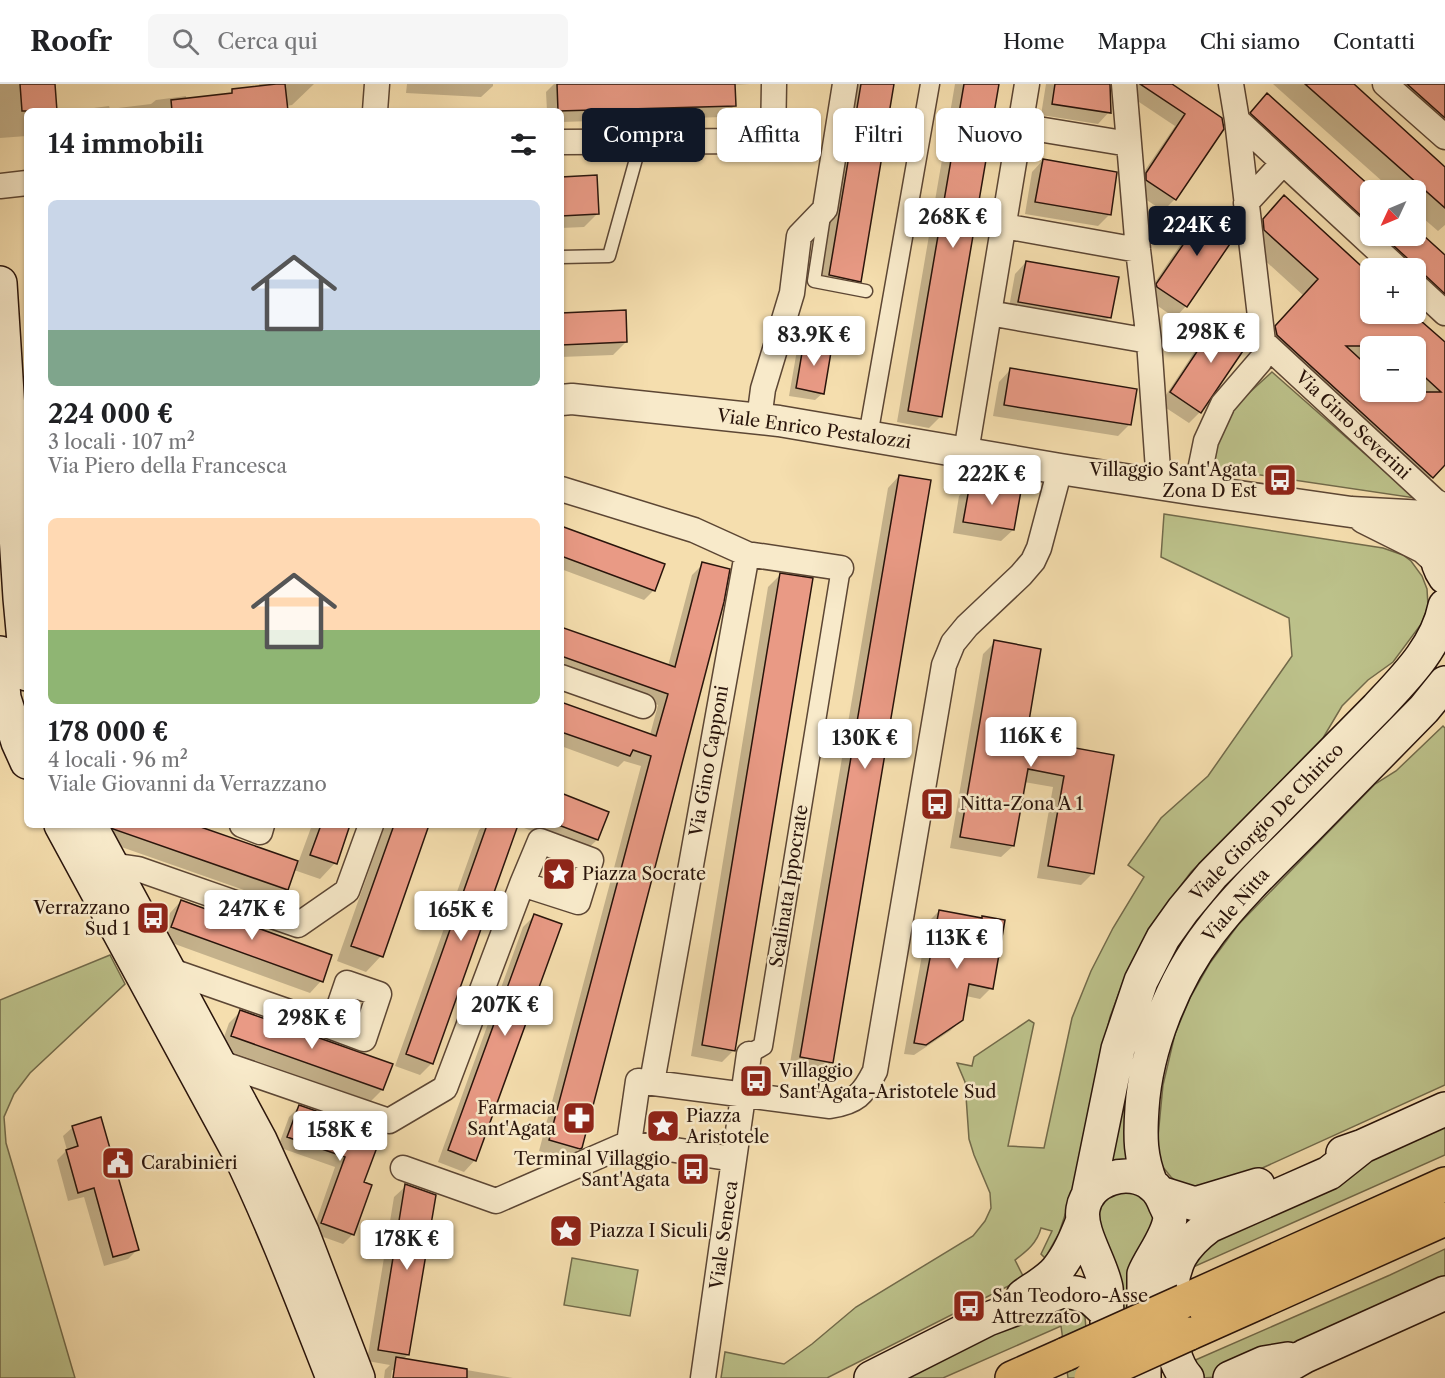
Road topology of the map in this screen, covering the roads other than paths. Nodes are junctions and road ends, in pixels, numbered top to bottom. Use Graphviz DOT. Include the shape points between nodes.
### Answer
graph roads {
  1 [pos="376,84"];
  2 [pos="774,84"];
  3 [pos="845,84"];
  4 [pos="930,84"];
  5 [pos="1027,84"];
  6 [pos="1124,84"];
  7 [pos="1231,84"];
  8 [pos="1385,84"];
  9 [pos="375,108"];
  10 [pos="1023,108"];
  11 [pos="1237,120"];
  12 [pos="1044,130"];
  13 [pos="1445,137"];
  14 [pos="705,141"];
  15 [pos="564,142"];
  16 [pos="582,142"];
  17 [pos="1129,144"];
  18 [pos="634,162"];
  19 [pos="1014,162"];
  20 [pos="1287,167"];
  21 [pos="24,183"];
  22 [pos="0,186"];
  23 [pos="1246,203"];
  24 [pos="825,209"];
  25 [pos="1004,226"];
  26 [pos="1138,250"];
  27 [pos="564,257"];
  28 [pos="1386,258"];
  29 [pos="0,283"];
  30 [pos="867,291"];
  31 [pos="1426,295"];
  32 [pos="989,313"];
  33 [pos="1445,313"];
  34 [pos="1149,341"];
  35 [pos="1261,351"];
  36 [pos="564,400"];
  37 [pos="759,419"];
  38 [pos="868,436"];
  39 [pos="966,452"];
  40 [pos="19,453"];
  41 [pos="1060,469"];
  42 [pos="1159,484"];
  43 [pos="564,490"];
  44 [pos="1196,490"];
  45 [pos="1445,506"];
  46 [pos="1351,512"];
  47 [pos="1445,517"];
  48 [pos="1445,525"];
  49 [pos="14,547"];
  50 [pos="747,554"];
  51 [pos="841,568"];
  52 [pos="1443,573"];
  53 [pos="1445,606"];
  54 [pos="18,673"];
  55 [pos="564,678"];
  56 [pos="1445,683"];
  57 [pos="643,706"];
  58 [pos="24,755"];
  59 [pos="63,828"];
  60 [pos="92,828"];
  61 [pos="250,828"];
  62 [pos="261,828"];
  63 [pos="370,828"];
  64 [pos="111,865"];
  65 [pos="518,895"];
  66 [pos="169,970"];
  67 [pos="325,1025"];
  68 [pos="749,1054"];
  69 [pos="218,1062"];
  70 [pos="652,1082"];
  71 [pos="743,1094"];
  72 [pos="1445,1109"];
  73 [pos="628,1143"];
  74 [pos="1363,1146"];
  75 [pos="734,1159"];
  76 [pos="404,1168"];
  77 [pos="1445,1184"];
  78 [pos="1156,1188"];
  79 [pos="1085,1208"];
  80 [pos="1445,1219"];
  81 [pos="1445,1293"];
  82 [pos="1107,1313"];
  83 [pos="988,1319"];
  84 [pos="1305,1356"];
  85 [pos="333,1378"];
  86 [pos="358,1378"];
  87 [pos="703,1378"];
  88 [pos="871,1378"];
  89 [pos="1012,1378"];
  90 [pos="1091,1378"];
  91 [pos="1108,1378"];
  92 [pos="1144,1378"];
  93 [pos="1187,1378"];
  94 [pos="1230,1378"];
  95 [pos="1266,1378"];
  1 -- 9 [label="street"];
  2 -- 14 [label="street" via="773,141"];
  3 -- 24 [label="street"];
  4 -- 38 [label="street"];
  5 -- 10 [label="street"];
  6 -- 17 [label="street"];
  7 -- 11 [label="street"];
  8 -- 13 [label="street"];
  11 -- 20 [label="street"];
  11 -- 23 [label="street"];
  12 -- 17 [label="street"];
  15 -- 16 [label="street"];
  17 -- 26 [label="street"];
  18 -- 27 [label="lane" via="609,255"];
  19 -- 25 [label="street"];
  20 -- 23 [label="street"];
  20 -- 28 [label="street"];
  21 -- 22 [label="street"];
  23 -- 35 [label="street"];
  24 -- 30 [label="lane" via="814,281"];
  24 -- 37 [label="street" via="799,236 792,293 763,389"];
  25 -- 26 [label="street"];
  25 -- 32 [label="street"];
  26 -- 34 [label="street"];
  29 -- 40 [label="main road"];
  31 -- 33 [label="street"];
  32 -- 34 [label="street"];
  32 -- 39 [label="street"];
  34 -- 42 [label="street"];
  35 -- 44 [label="street" via="1223,404 1206,441"];
  35 -- 45 [label="street, Via Gino Severini"];
  36 -- 37 [label="street, Viale Enrico Pestalozzi"];
  37 -- 38 [label="street, Viale Enrico Pestalozzi"];
  38 -- 39 [label="street, Viale Enrico Pestalozzi"];
  39 -- 41 [label="street, Viale Enrico Pestalozzi"];
  40 -- 49 [label="main road"];
  41 -- 42 [label="street, Viale Enrico Pestalozzi"];
  41 -- 71 [label="street" via="1040,548 1033,561 967,626 944,665 875,1071 869,1083 846,1103 830,1106"];
  42 -- 44 [label="street, Viale Enrico Pestalozzi"];
  43 -- 50 [label="street" via="694,530"];
  44 -- 46 [label="street, Viale Enrico Pestalozzi"];
  46 -- 47 [label="street"];
  46 -- 52 [label="street" via="1424,548"];
  48 -- 52 [label="main road" via="1438,539"];
  49 -- 54 [label="main road"];
  50 -- 51 [label="street"];
  50 -- 70 [label="street, Via Gino Capponi"];
  51 -- 68 [label="street, Scalinata Ippocrate" via="763,1046"];
  53 -- 79 [label="main road, Viale Giorgio De Chirico" via="1434,640 1402,680 1212,875 1163,938 1141,981 1118,1049"];
  54 -- 58 [label="main road" via="18,742"];
  55 -- 57 [label="street"];
  56 -- 78 [label="main road, Viale Nitta" via="1240,895 1180,978 1158,1030 1143,1089 1142,1157"];
  59 -- 85 [label="main road" via="238,1151 277,1236"];
  60 -- 64 [label="main road"];
  61 -- 62 [label="street" via="260,832"];
  63 -- 64 [label="street" via="347,891 298,925 138,870"];
  64 -- 66 [label="main road"];
  65 -- 69 [label="street" via="445,1088 389,1121"];
  66 -- 67 [label="street"];
  66 -- 69 [label="main road"];
  68 -- 71 [label="street, Viale Seneca"];
  69 -- 86 [label="main road" via="260,1140 302,1232"];
  70 -- 71 [label="street"];
  70 -- 73 [label="street" via="638,1080"];
  71 -- 75 [label="street, Viale Seneca"];
  72 -- 74 [label="main road"];
  73 -- 75 [label="street"];
  73 -- 76 [label="street" via="496,1202"];
  74 -- 78 [label="main road" via="1281,1178 1195,1204"];
  74 -- 93 [label="main road" via="1329,1173 1209,1226 1186,1246 1176,1266 1169,1312 1175,1357"];
  75 -- 87 [label="street, Viale Seneca"];
  77 -- 89 [label="main road, bridge"];
  78 -- 79 [label="main road" via="1138,1177 1103,1180"];
  78 -- 92 [label="main road, Viale Nitta" via="1170,1214 1168,1231 1144,1274"];
  79 -- 82 [label="main road" via="1086,1234 1106,1288"];
  79 -- 83 [label="main road, Viale Giorgio De Chirico" via="1070,1252 1056,1271"];
  80 -- 90 [label="main road, bridge"];
  81 -- 84 [label="main road"];
  82 -- 83 [label="main road" via="1091,1298 1062,1291"];
  82 -- 91 [label="main road"];
  83 -- 88 [label="main road"];
  84 -- 94 [label="main road" via="1264,1363"];
  84 -- 95 [label="main road"];
}
